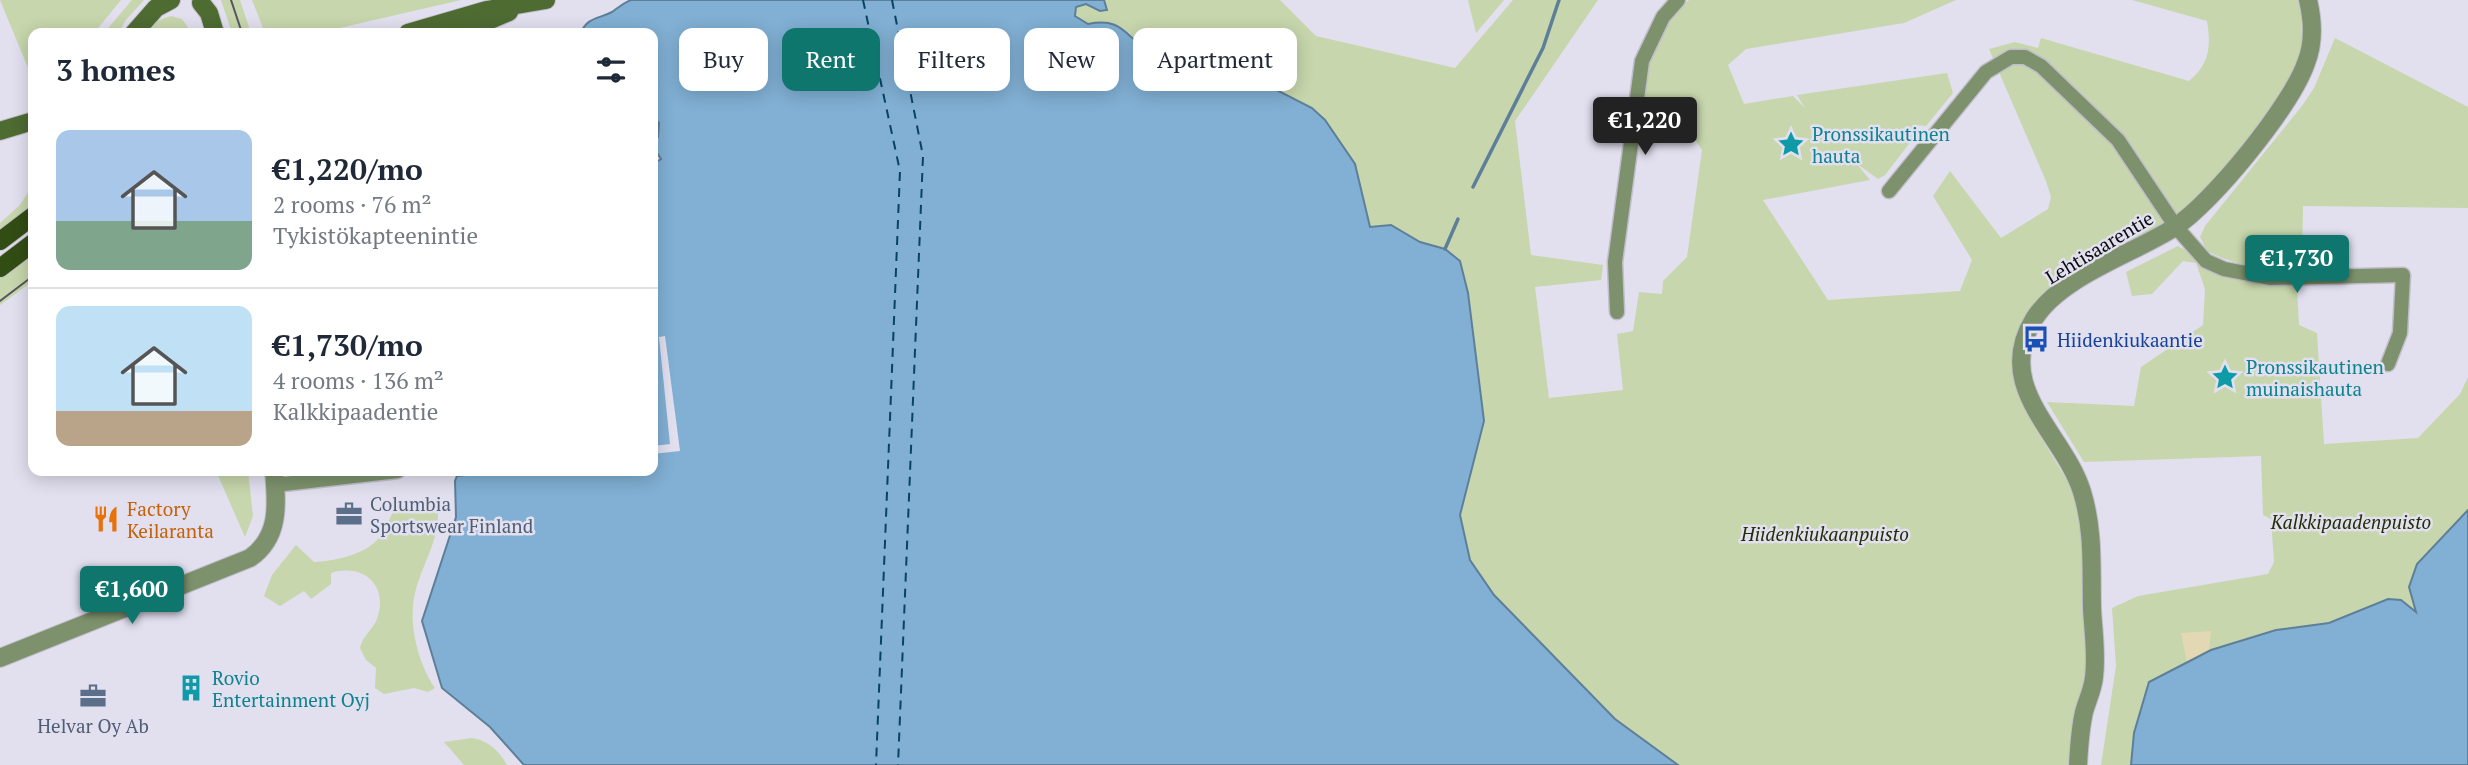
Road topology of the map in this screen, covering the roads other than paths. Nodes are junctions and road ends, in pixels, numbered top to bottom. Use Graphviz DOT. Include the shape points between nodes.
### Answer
graph roads {
  1 [pos="171,0"];
  2 [pos="546,0"];
  3 [pos="1678,0"];
  4 [pos="2308,0"];
  5 [pos="201,1"];
  6 [pos="518,7"];
  7 [pos="138,28"];
  8 [pos="203,28"];
  9 [pos="214,28"];
  10 [pos="425,28"];
  11 [pos="471,28"];
  12 [pos="28,123"];
  13 [pos="0,131"];
  14 [pos="1889,191"];
  15 [pos="28,220"];
  16 [pos="2176,226"];
  17 [pos="0,241"];
  18 [pos="28,247"];
  19 [pos="0,268"];
  20 [pos="1617,312"];
  21 [pos="2388,365"];
  22 [pos="309,476"];
  23 [pos="274,478"];
  24 [pos="0,658"];
  25 [pos="2078,765"];
  1 -- 7 [label="main road" via="156,8"];
  2 -- 6 [label="main road"];
  3 -- 20 [label="street" via="1663,17 1642,61 1615,262"];
  4 -- 16 [label="street, Lehtisaarentie" via="2311,44 2289,97 2228,175"];
  5 -- 8 [label="main road"];
  5 -- 9 [label="main road"];
  6 -- 10 [label="main road" via="487,10"];
  6 -- 11 [label="main road"];
  12 -- 13 [label="main road"];
  14 -- 16 [label="street" via="1986,72 2011,57 2025,57 2041,66 2118,140"];
  15 -- 17 [label="main road"];
  16 -- 21 [label="street" via="2206,261 2245,274 2271,278 2403,275 2400,334"];
  16 -- 25 [label="street, Lehtisaarentie" via="2058,293 2035,319 2022,354 2024,387 2073,469 2092,532 2094,680 2084,713"];
  18 -- 19 [label="main road"];
  22 -- 23 [label="street"];
  23 -- 24 [label="street" via="274,530 269,542 250,558"];
}
